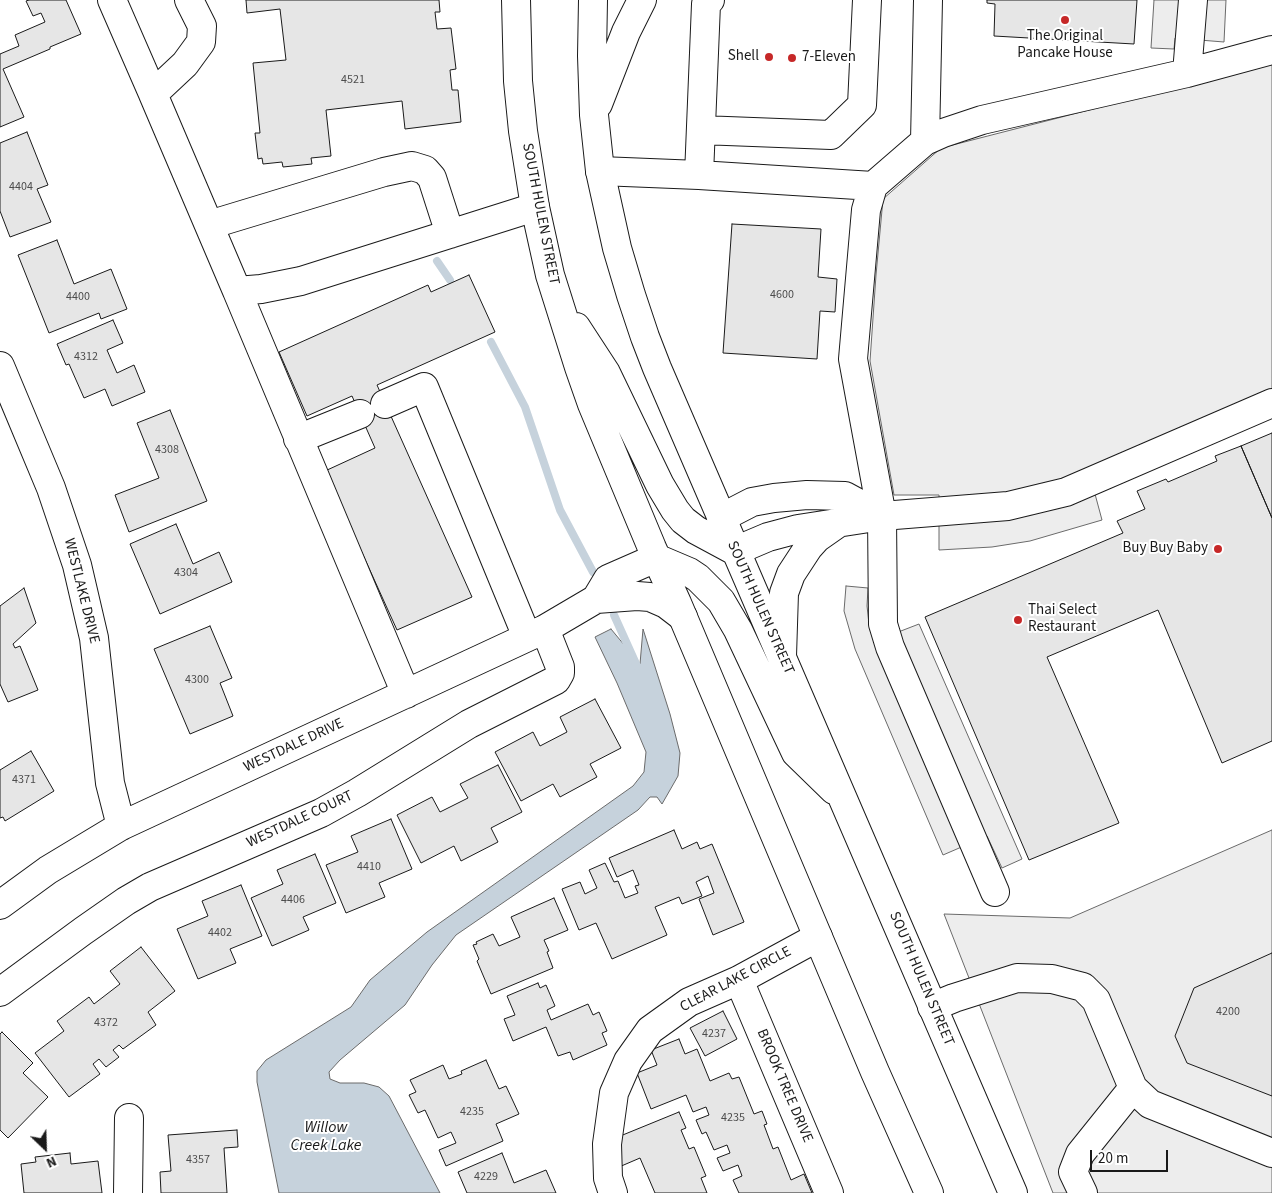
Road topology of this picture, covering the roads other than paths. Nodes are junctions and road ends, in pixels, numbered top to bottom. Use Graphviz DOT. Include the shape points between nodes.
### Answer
graph roads {
  1 [pos="112,0"];
  2 [pos="189,0"];
  3 [pos="593,0"];
  4 [pos="642,0"];
  5 [pos="710,0"];
  6 [pos="867,0"];
  7 [pos="928,0"];
  8 [pos="1193,0"];
  9 [pos="514,5"];
  10 [pos="1272,50"];
  11 [pos="1187,73"];
  12 [pos="153,94"];
  13 [pos="594,114"];
  14 [pos="701,130"];
  15 [pos="925,141"];
  16 [pos="600,170"];
  17 [pos="699,175"];
  18 [pos="873,186"];
  19 [pos="535,208"];
  20 [pos="209,225"];
  21 [pos="450,234"];
  22 [pos="237,291"];
  23 [pos="558,301"];
  24 [pos="0,366"];
  25 [pos="1272,403"];
  26 [pos="385,404"];
  27 [pos="360,414"];
  28 [pos="10,415"];
  29 [pos="298,439"];
  30 [pos="882,516"];
  31 [pos="838,523"];
  32 [pos="714,527"];
  33 [pos="736,551"];
  34 [pos="656,558"];
  35 [pos="689,572"];
  36 [pos="596,599"];
  37 [pos="680,610"];
  38 [pos="536,633"];
  39 [pos="782,656"];
  40 [pos="406,694"];
  41 [pos="842,798"];
  42 [pos="121,826"];
  43 [pos="995,892"];
  44 [pos="0,905"];
  45 [pos="818,937"];
  46 [pos="739,980"];
  47 [pos="0,992"];
  48 [pos="932,1007"];
  49 [pos="1133,1088"];
  50 [pos="129,1118"];
  51 [pos="1272,1153"];
  52 [pos="128,1193"];
  53 [pos="613,1193"];
  54 [pos="829,1193"];
  55 [pos="929,1193"];
  56 [pos="1013,1193"];
  57 [pos="1083,1193"];
  1 -- 12 [label="main road"];
  2 -- 12 [label="main road" via="202,26 201,42 185,64"];
  3 -- 13 [label="main road, SOUTH HULEN STREET"];
  4 -- 13 [label="main road"];
  5 -- 14 [label="main road" via="706,4"];
  6 -- 14 [label="main road" via="862,105 831,135"];
  7 -- 15 [label="main road"];
  8 -- 11 [label="main road"];
  9 -- 19 [label="main road, SOUTH HULEN STREET" via="520,98"];
  10 -- 11 [label="main road"];
  11 -- 15 [label="main road" via="982,120"];
  12 -- 20 [label="main road"];
  13 -- 16 [label="main road, SOUTH HULEN STREET"];
  14 -- 17 [label="main road"];
  15 -- 18 [label="main road"];
  16 -- 17 [label="main road"];
  16 -- 32 [label="main road, SOUTH HULEN STREET" via="617,248 637,312"];
  17 -- 18 [label="main road"];
  18 -- 30 [label="main road" via="866,210 853,360"];
  19 -- 21 [label="main road"];
  19 -- 23 [label="main road, SOUTH HULEN STREET"];
  20 -- 21 [label="main road" via="412,166 425,170 432,178"];
  20 -- 22 [label="main road"];
  21 -- 22 [label="main road" via="301,281"];
  22 -- 29 [label="main road"];
  23 -- 32 [label="main road" via="606,373 671,504 683,520"];
  23 -- 34 [label="main road, SOUTH HULEN STREET" via="592,404"];
  24 -- 28 [label="main road, WESTLAKE DRIVE"];
  25 -- 30 [label="main road" via="1066,492 1008,506"];
  26 -- 38 [label="main road, WESTDALE COURT" via="424,387"];
  27 -- 29 [label="main road"];
  28 -- 42 [label="main road, WESTLAKE DRIVE" via="66,528 86,601 95,648 110,783"];
  29 -- 40 [label="main road"];
  30 -- 31 [label="main road"];
  30 -- 32 [label="main road" via="846,496 806,495 752,502"];
  30 -- 43 [label="main road" via="883,624"];
  31 -- 33 [label="main road" via="768,536"];
  31 -- 39 [label="main road" via="808,548 791,574 784,593"];
  32 -- 33 [label="main road, SOUTH HULEN STREET"];
  32 -- 35 [label="main road"];
  33 -- 39 [label="main road, SOUTH HULEN STREET"];
  34 -- 35 [label="main road"];
  34 -- 36 [label="main road, WESTDALE DRIVE" via="608,579"];
  34 -- 37 [label="main road, SOUTH HULEN STREET"];
  35 -- 37 [label="main road"];
  35 -- 41 [label="main road" via="708,586 730,615 796,753"];
  36 -- 37 [label="main road, WESTDALE DRIVE" via="650,597"];
  36 -- 38 [label="main road, WESTDALE DRIVE"];
  37 -- 45 [label="main road, SOUTH HULEN STREET"];
  38 -- 40 [label="main road, WESTDALE DRIVE"];
  38 -- 47 [label="main road, WESTDALE COURT" via="560,667 556,680 469,724 321,813 150,887"];
  39 -- 41 [label="main road, SOUTH HULEN STREET"];
  40 -- 42 [label="main road, WESTDALE DRIVE"];
  41 -- 48 [label="main road, SOUTH HULEN STREET"];
  42 -- 44 [label="main road, WESTDALE DRIVE" via="48,870"];
  45 -- 46 [label="main road, CLEAR LAKE CIRCLE"];
  45 -- 55 [label="main road, SOUTH HULEN STREET"];
  46 -- 53 [label="main road, CLEAR LAKE CIRCLE" via="688,1002 650,1030 628,1061 614,1093 607,1144 608,1178"];
  46 -- 54 [label="main road, BROOK TREE DRIVE"];
  48 -- 49 [label="main road" via="1017,978 1052,979 1083,988 1096,1000"];
  48 -- 56 [label="main road, SOUTH HULEN STREET"];
  49 -- 51 [label="main road" via="1150,1104"];
  49 -- 57 [label="main road" via="1080,1154 1073,1172"];
  50 -- 52 [label="main road"];
}
